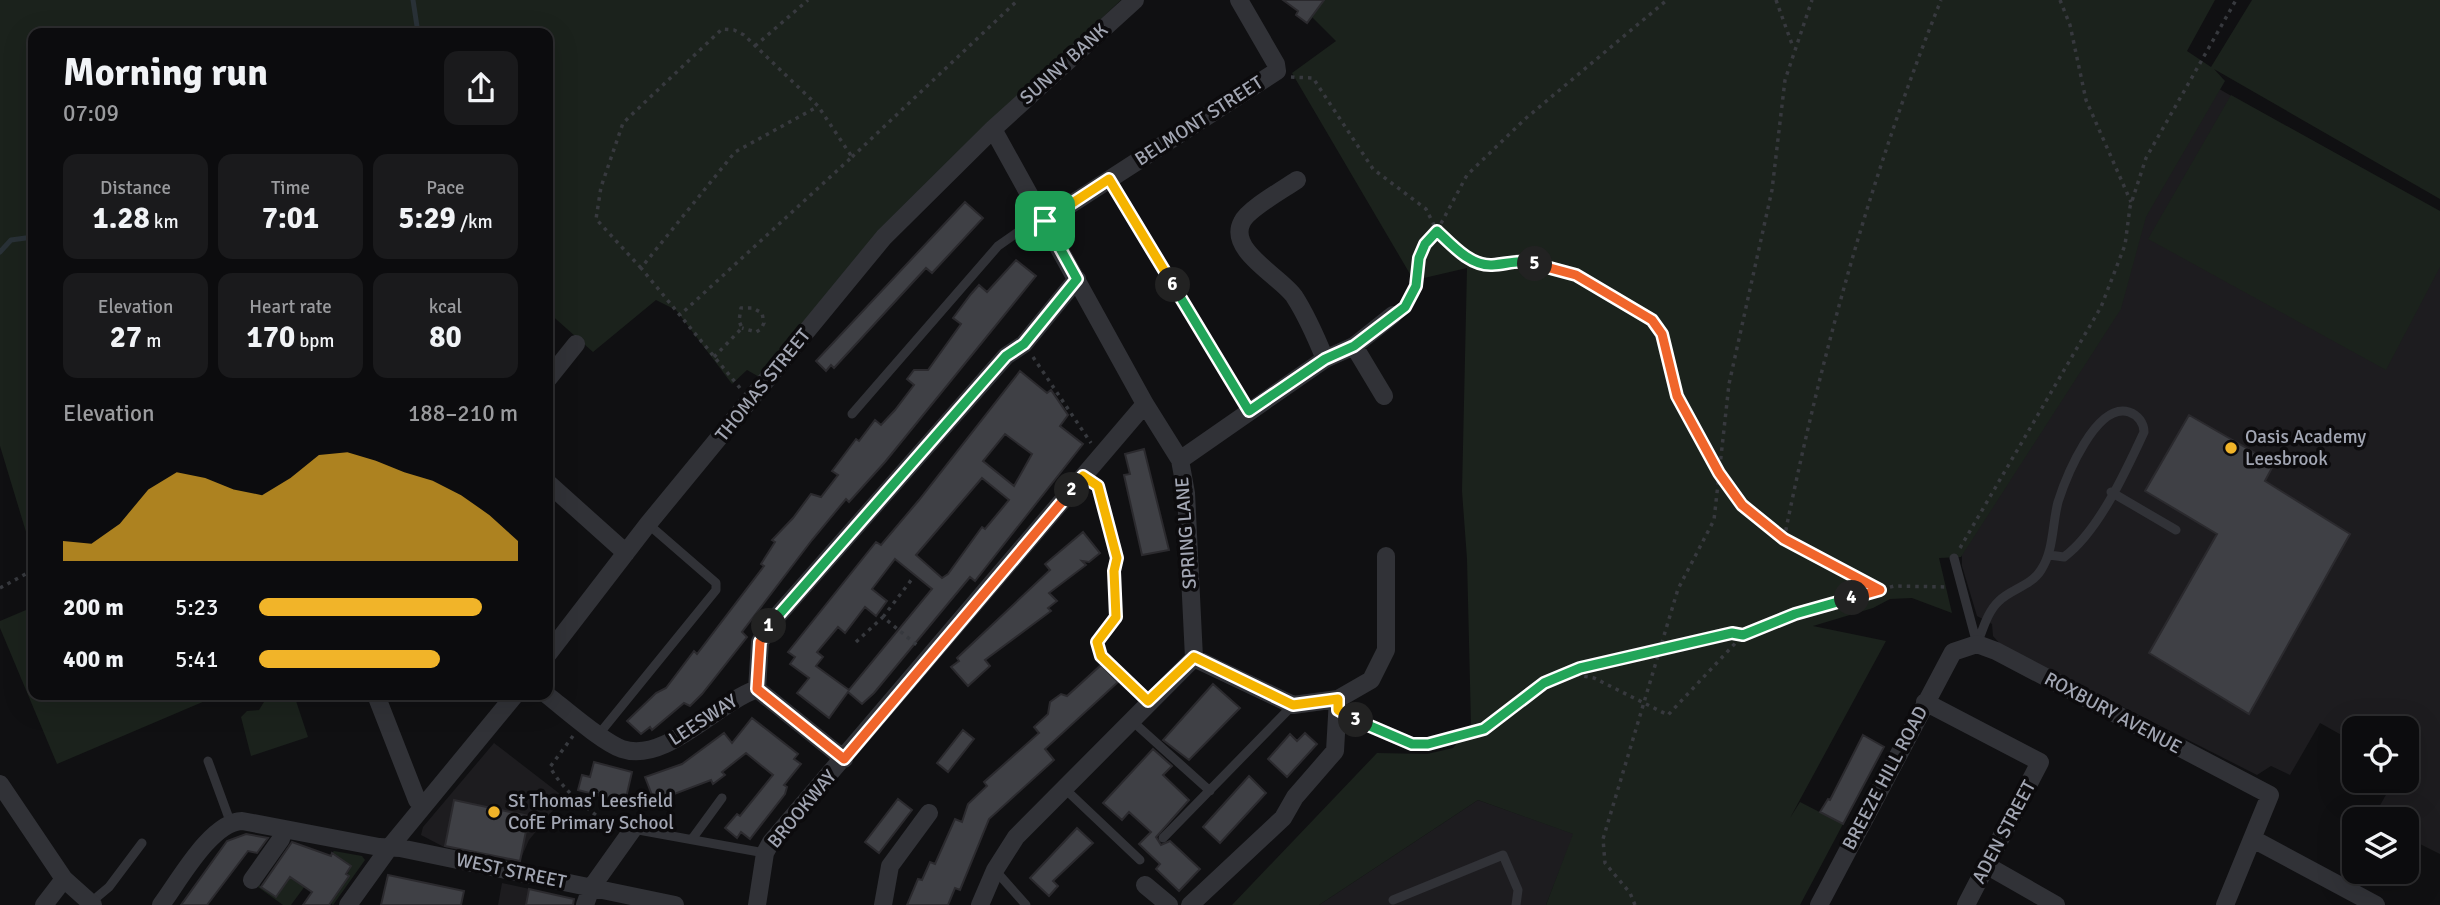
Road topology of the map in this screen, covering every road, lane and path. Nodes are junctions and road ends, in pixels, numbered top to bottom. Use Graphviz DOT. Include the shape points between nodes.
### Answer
graph roads {
  1 [pos="808,0"];
  2 [pos="1018,0"];
  3 [pos="1135,0"];
  4 [pos="1239,0"];
  5 [pos="1667,0"];
  6 [pos="1776,0"];
  7 [pos="1812,0"];
  8 [pos="1941,0"];
  9 [pos="2060,0"];
  10 [pos="2236,0"];
  11 [pos="755,46"];
  12 [pos="1794,49"];
  13 [pos="1276,68"];
  14 [pos="818,106"];
  15 [pos="993,129"];
  16 [pos="852,157"];
  17 [pos="1109,179"];
  18 [pos="1297,180"];
  19 [pos="2131,203"];
  20 [pos="1044,218"];
  21 [pos="1437,231"];
  22 [pos="641,268"];
  23 [pos="1077,279"];
  24 [pos="1393,315"];
  25 [pos="680,316"];
  26 [pos="742,328"];
  27 [pos="576,344"];
  28 [pos="1024,344"];
  29 [pos="1354,346"];
  30 [pos="714,357"];
  31 [pos="1325,359"];
  32 [pos="553,373"];
  33 [pos="1384,396"];
  34 [pos="750,400"];
  35 [pos="1145,404"];
  36 [pos="1249,411"];
  37 [pos="852,414"];
  38 [pos="1100,457"];
  39 [pos="1180,460"];
  40 [pos="1719,473"];
  41 [pos="1083,476"];
  42 [pos="553,487"];
  43 [pos="2111,492"];
  44 [pos="648,524"];
  45 [pos="2176,530"];
  46 [pos="1784,539"];
  47 [pos="626,553"];
  48 [pos="2049,555"];
  49 [pos="1386,556"];
  50 [pos="1954,558"];
  51 [pos="28,573"];
  52 [pos="912,579"];
  53 [pos="1962,587"];
  54 [pos="0,588"];
  55 [pos="1880,590"];
  56 [pos="883,617"];
  57 [pos="1743,635"];
  58 [pos="856,642"];
  59 [pos="1977,644"];
  60 [pos="553,647"];
  61 [pos="1658,650"];
  62 [pos="931,656"];
  63 [pos="1194,657"];
  64 [pos="1573,674"];
  65 [pos="757,689"];
  66 [pos="378,700"];
  67 [pos="511,700"];
  68 [pos="553,700"];
  69 [pos="1148,701"];
  70 [pos="1925,702"];
  71 [pos="1643,703"];
  72 [pos="1293,705"];
  73 [pos="1338,705"];
  74 [pos="1130,719"];
  75 [pos="582,722"];
  76 [pos="599,734"];
  77 [pos="844,759"];
  78 [pos="208,761"];
  79 [pos="0,784"];
  80 [pos="1063,787"];
  81 [pos="1210,792"];
  82 [pos="722,798"];
  83 [pos="424,805"];
  84 [pos="929,813"];
  85 [pos="230,821"];
  86 [pos="283,829"];
  87 [pos="630,834"];
  88 [pos="1163,838"];
  89 [pos="692,839"];
  90 [pos="2253,839"];
  91 [pos="142,843"];
  92 [pos="389,848"];
  93 [pos="765,853"];
  94 [pos="1140,860"];
  95 [pos="1986,865"];
  96 [pos="995,870"];
  97 [pos="64,879"];
  98 [pos="252,880"];
  99 [pos="1145,885"];
  100 [pos="588,896"];
  101 [pos="1393,900"];
  102 [pos="651,903"];
  103 [pos="91,904"];
  104 [pos="44,905"];
  105 [pos="162,905"];
  106 [pos="348,905"];
  107 [pos="675,905"];
  108 [pos="757,905"];
  109 [pos="883,905"];
  110 [pos="980,905"];
  111 [pos="1026,905"];
  112 [pos="1169,905"];
  113 [pos="1190,905"];
  114 [pos="1516,905"];
  115 [pos="1635,905"];
  116 [pos="1819,905"];
  117 [pos="1966,905"];
  118 [pos="2056,905"];
  119 [pos="2225,905"];
  120 [pos="2376,905"];
  1 -- 11 [label="path"];
  2 -- 16 [label="path"];
  3 -- 15 [label="street, SUNNY BANK"];
  4 -- 13 [label="street"];
  5 -- 21 [label="path" via="1525,119 1467,176"];
  6 -- 12 [label="path"];
  7 -- 12 [label="path"];
  8 -- 46 [label="path" via="1908,83 1845,287 1812,404"];
  9 -- 19 [label="path" via="2070,25 2085,100"];
  10 -- 19 [label="path" via="2146,158"];
  11 -- 14 [label="path"];
  11 -- 22 [label="path" via="734,30 722,29 623,123 601,187 596,219"];
  12 -- 40 [label="path" via="1785,80 1772,190 1729,384"];
  13 -- 17 [label="street, BELMONT STREET"];
  13 -- 21 [label="path" via="1290,77 1313,78 1373,169 1426,209"];
  14 -- 16 [label="path"];
  14 -- 22 [label="path" via="735,152"];
  15 -- 20 [label="street, SPRING LANE"];
  15 -- 34 [label="street, THOMAS STREET" via="884,237"];
  16 -- 25 [label="path"];
  17 -- 20 [label="street, BELMONT STREET"];
  17 -- 36 [label="lane"];
  18 -- 31 [label="street" via="1243,218 1239,229 1255,262 1292,293"];
  19 -- 50 [label="path" via="2125,244 2101,307"];
  20 -- 23 [label="street, SPRING LANE"];
  20 -- 37 [label="lane" via="998,246"];
  21 -- 24 [label="path" via="1419,258 1416,286 1405,307"];
  21 -- 40 [label="path" via="1480,264 1518,259 1576,275 1652,320 1662,334 1677,396"];
  22 -- 25 [label="path"];
  23 -- 28 [label="street, LEESWAY"];
  23 -- 35 [label="street, SPRING LANE"];
  24 -- 29 [label="street"];
  25 -- 30 [label="path"];
  26 -- 26 [label="path" via="741,308 762,313 761,329"];
  26 -- 30 [label="path"];
  27 -- 32 [label="street"];
  28 -- 38 [label="path"];
  28 -- 65 [label="street, LEESWAY" via="1006,356 772,622 760,642"];
  29 -- 31 [label="street"];
  29 -- 33 [label="street"];
  30 -- 34 [label="path"];
  31 -- 36 [label="street"];
  34 -- 44 [label="street, THOMAS STREET"];
  35 -- 38 [label="street, BROOKWAY"];
  35 -- 39 [label="street, SPRING LANE"];
  36 -- 39 [label="street"];
  38 -- 41 [label="street, BROOKWAY"];
  39 -- 63 [label="street, SPRING LANE" via="1186,493"];
  40 -- 46 [label="path" via="1742,505"];
  40 -- 61 [label="path" via="1714,520 1678,589"];
  41 -- 62 [label="street, BROOKWAY"];
  41 -- 69 [label="lane" via="1098,486 1117,558 1116,617 1097,642 1101,656"];
  42 -- 47 [label="street"];
  43 -- 45 [label="lane"];
  43 -- 48 [label="lane" via="2081,544 2064,557"];
  43 -- 48 [label="lane" via="2144,432 2141,420 2132,413 2119,411 2099,422 2077,458 2059,501"];
  44 -- 47 [label="street, THOMAS STREET"];
  44 -- 76 [label="lane" via="716,583 716,590"];
  46 -- 55 [label="path"];
  47 -- 60 [label="street, THOMAS STREET"];
  48 -- 59 [label="lane" via="2026,585 2001,598"];
  49 -- 73 [label="street" via="1386,650 1371,680"];
  50 -- 53 [label="lane"];
  51 -- 54 [label="path"];
  52 -- 56 [label="path"];
  53 -- 55 [label="path"];
  53 -- 59 [label="lane"];
  55 -- 57 [label="path" via="1795,614"];
  56 -- 58 [label="path"];
  56 -- 62 [label="path"];
  57 -- 61 [label="path" via="1732,633"];
  57 -- 71 [label="path" via="1668,715"];
  59 -- 70 [label="street, BREEZE HILL ROAD" via="1953,652"];
  59 -- 90 [label="street, ROXBURY AVENUE" via="2270,795"];
  61 -- 64 [label="path" via="1580,668"];
  61 -- 71 [label="path"];
  62 -- 77 [label="street, BROOKWAY"];
  63 -- 69 [label="street"];
  63 -- 72 [label="street"];
  64 -- 71 [label="path" via="1594,678"];
  64 -- 73 [label="path" via="1544,683 1484,729 1428,744 1387,735"];
  65 -- 76 [label="street, LEESWAY" via="736,697 668,745 646,752 621,749"];
  65 -- 77 [label="street"];
  66 -- 83 [label="street" via="417,800"];
  67 -- 83 [label="street"];
  68 -- 75 [label="street"];
  69 -- 74 [label="street"];
  70 -- 95 [label="street, ADEN STREET" via="2040,762"];
  70 -- 116 [label="street, BREEZE HILL ROAD"];
  71 -- 115 [label="path" via="1603,839 1605,863"];
  72 -- 73 [label="street"];
  72 -- 81 [label="lane"];
  73 -- 113 [label="street" via="1335,751 1283,818"];
  74 -- 80 [label="street"];
  74 -- 81 [label="lane"];
  75 -- 76 [label="street"];
  75 -- 87 [label="path" via="550,767 575,798"];
  77 -- 93 [label="street, BROOKWAY"];
  78 -- 85 [label="lane"];
  79 -- 97 [label="street"];
  80 -- 94 [label="lane"];
  80 -- 96 [label="street" via="1016,837"];
  81 -- 88 [label="lane"];
  82 -- 89 [label="lane"];
  83 -- 92 [label="street"];
  84 -- 109 [label="street" via="890,866"];
  85 -- 86 [label="street, WEST STREET"];
  85 -- 105 [label="street" via="216,831"];
  86 -- 92 [label="street, WEST STREET"];
  86 -- 98 [label="street"];
  87 -- 89 [label="lane"];
  87 -- 100 [label="street"];
  89 -- 93 [label="lane"];
  90 -- 119 [label="street"];
  90 -- 120 [label="street"];
  91 -- 103 [label="lane"];
  92 -- 100 [label="street, WEST STREET"];
  92 -- 106 [label="street"];
  93 -- 108 [label="street, BROOKWAY"];
  95 -- 117 [label="street, ADEN STREET"];
  95 -- 118 [label="street"];
  96 -- 110 [label="street"];
  96 -- 111 [label="lane"];
  97 -- 103 [label="street"];
  97 -- 104 [label="street"];
  99 -- 112 [label="street"];
  100 -- 102 [label="street, WEST STREET"];
  101 -- 114 [label="lane" via="1503,855 1518,890"];
  102 -- 107 [label="street, WEST STREET"];
}
